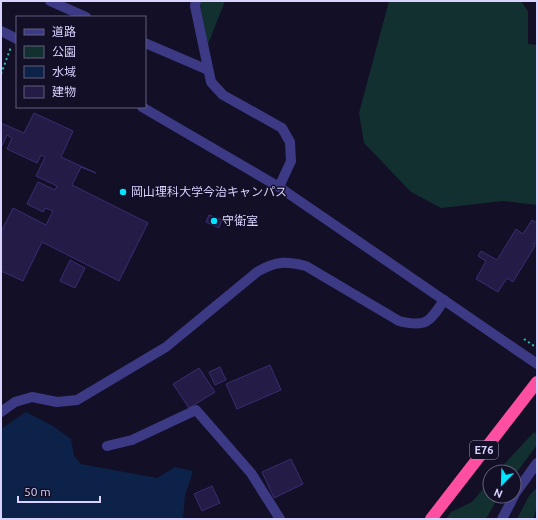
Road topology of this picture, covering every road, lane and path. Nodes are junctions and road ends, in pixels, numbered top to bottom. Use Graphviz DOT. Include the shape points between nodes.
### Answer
graph roads {
  1 [pos="50,1"];
  2 [pos="196,1"];
  3 [pos="84,16"];
  4 [pos="1,31"];
  5 [pos="14,43"];
  6 [pos="146,43"];
  7 [pos="208,70"];
  8 [pos="1,74"];
  9 [pos="144,108"];
  10 [pos="279,187"];
  11 [pos="444,300"];
  12 [pos="524,339"];
  13 [pos="537,348"];
  14 [pos="537,364"];
  15 [pos="537,382"];
  16 [pos="1,412"];
  17 [pos="107,446"];
  18 [pos="537,463"];
  19 [pos="522,485"];
  20 [pos="510,504"];
  21 [pos="280,519"];
  22 [pos="431,519"];
  23 [pos="502,519"];
  1 -- 3 [label="street"];
  2 -- 7 [label="street"];
  4 -- 5 [label="street"];
  5 -- 8 [label="path"];
  6 -- 7 [label="street"];
  7 -- 10 [label="street" via="211,82 223,95 282,128 290,142 292,161"];
  9 -- 10 [label="street"];
  10 -- 11 [label="street"];
  11 -- 14 [label="street"];
  11 -- 16 [label="street" via="428,321 415,325 399,321 306,266 289,262 272,264 257,272 166,347 77,400 57,402 32,397 15,402"];
  12 -- 13 [label="path"];
  15 -- 22 [label="highway, E76"];
  17 -- 21 [label="street" via="132,440 196,410 251,473"];
  18 -- 19 [label="street"];
  20 -- 23 [label="street"];
}
